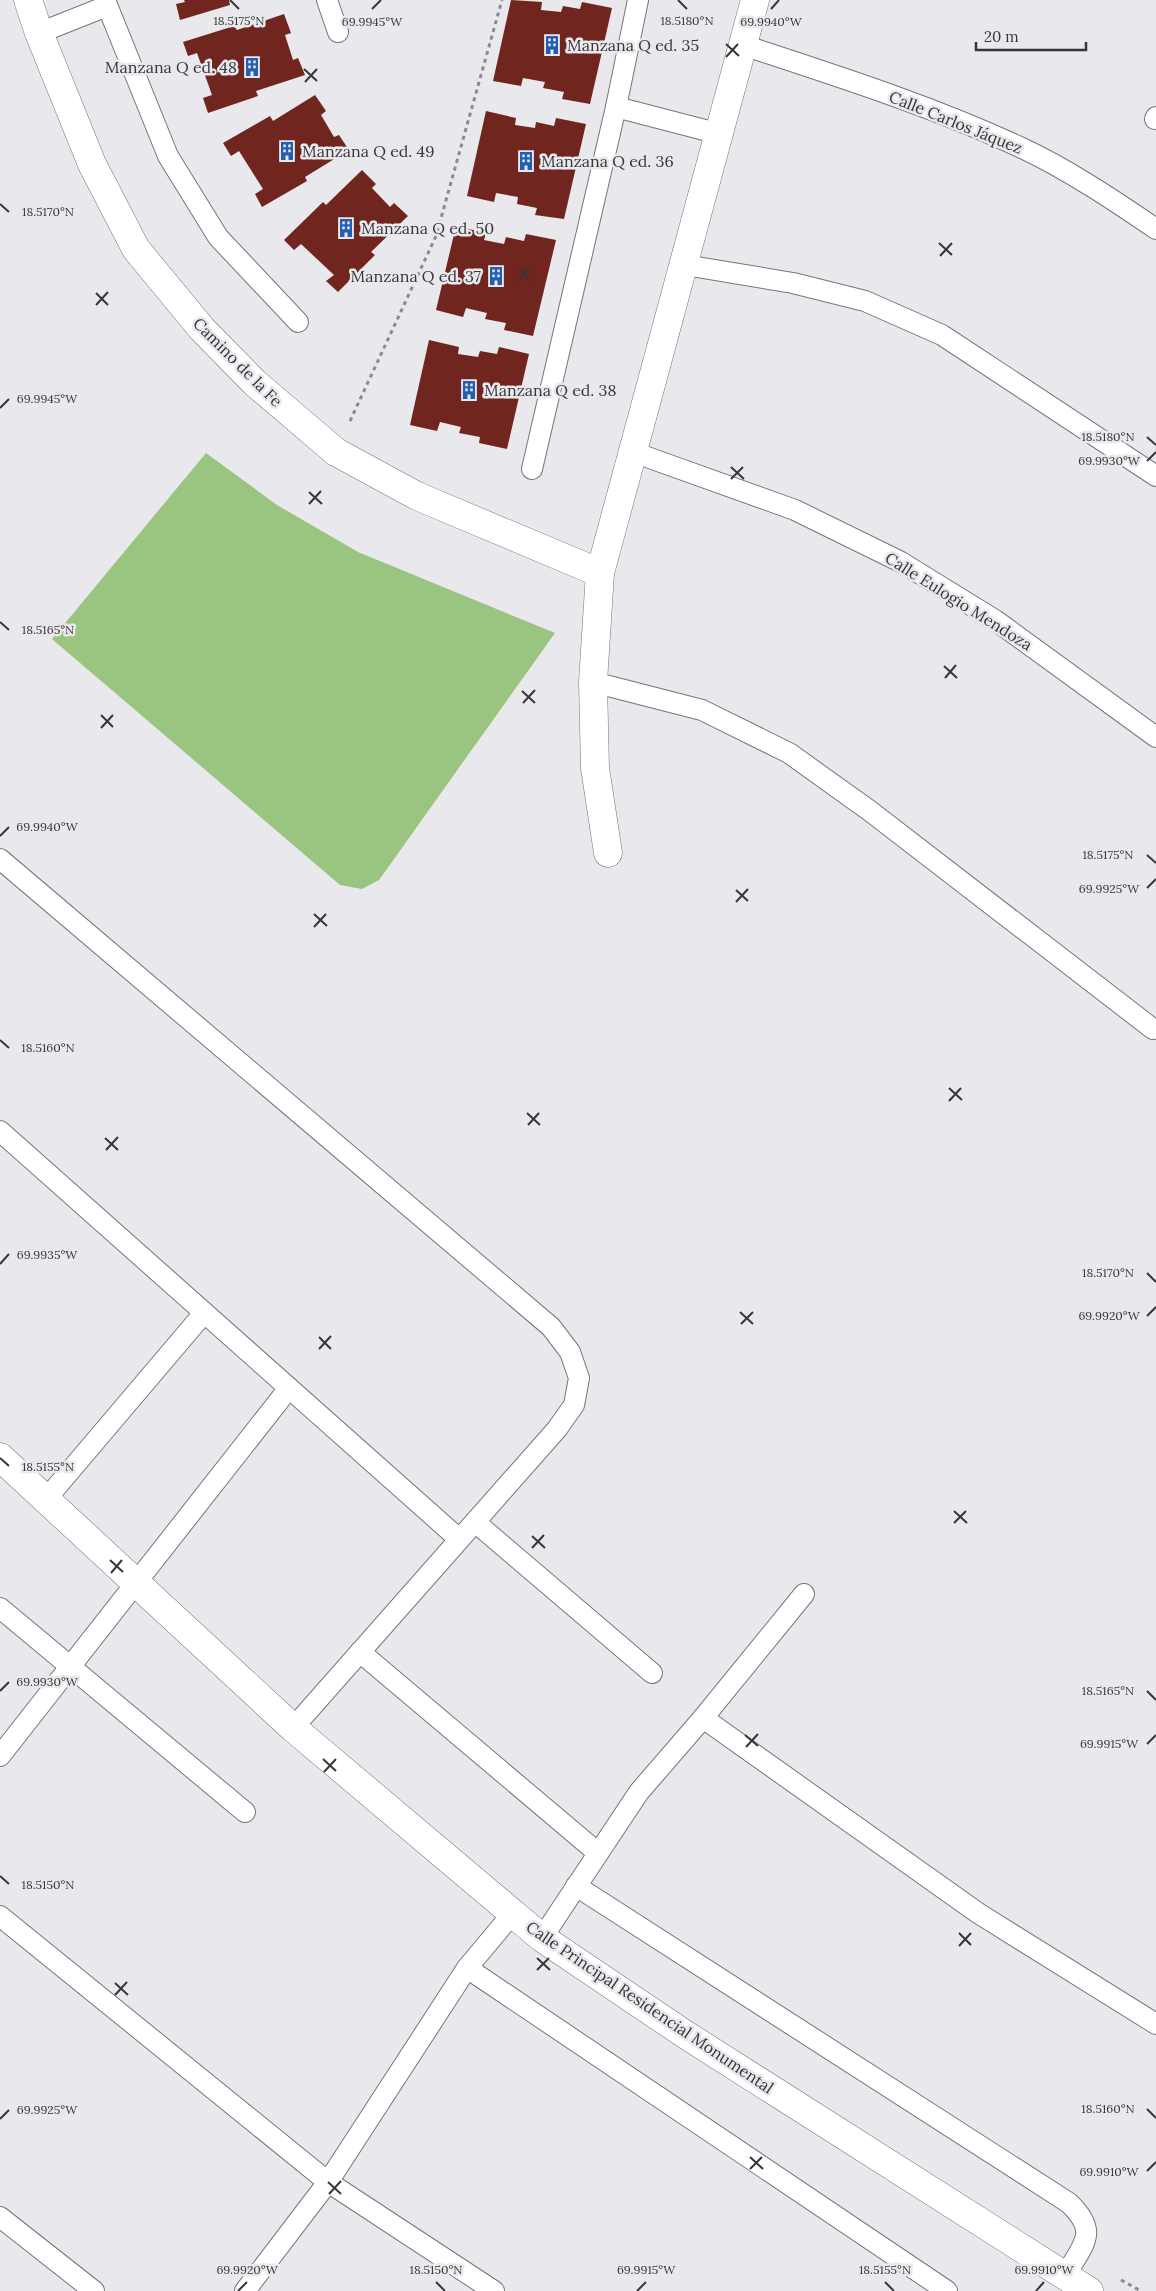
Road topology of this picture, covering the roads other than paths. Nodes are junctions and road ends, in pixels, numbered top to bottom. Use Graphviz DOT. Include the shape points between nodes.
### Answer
graph roads {
  1 [pos="28,0"];
  2 [pos="327,0"];
  3 [pos="638,0"];
  4 [pos="755,0"];
  5 [pos="106,3"];
  6 [pos="338,32"];
  7 [pos="39,33"];
  8 [pos="743,45"];
  9 [pos="616,107"];
  10 [pos="720,134"];
  11 [pos="1156,228"];
  12 [pos="685,265"];
  13 [pos="298,322"];
  14 [pos="633,452"];
  15 [pos="532,469"];
  16 [pos="1156,476"];
  17 [pos="600,573"];
  18 [pos="593,682"];
  19 [pos="1156,737"];
  20 [pos="608,853"];
  21 [pos="0,859"];
  22 [pos="1152,1029"];
  23 [pos="0,1132"];
  24 [pos="204,1313"];
  25 [pos="289,1388"];
  26 [pos="0,1457"];
  27 [pos="47,1498"];
  28 [pos="475,1522"];
  29 [pos="459,1539"];
  30 [pos="137,1582"];
  31 [pos="804,1594"];
  32 [pos="0,1608"];
  33 [pos="360,1652"];
  34 [pos="70,1666"];
  35 [pos="652,1673"];
  36 [pos="703,1718"];
  37 [pos="293,1728"];
  38 [pos="0,1756"];
  39 [pos="246,1812"];
  40 [pos="598,1853"];
  41 [pos="576,1886"];
  42 [pos="513,1913"];
  43 [pos="0,1916"];
  44 [pos="542,1938"];
  45 [pos="467,1968"];
  46 [pos="1156,2024"];
  47 [pos="328,2182"];
  48 [pos="0,2217"];
  49 [pos="1065,2276"];
  50 [pos="94,2291"];
  51 [pos="245,2291"];
  52 [pos="494,2291"];
  53 [pos="947,2291"];
  54 [pos="1089,2291"];
  1 -- 7 [label="street, Camino de la Fe"];
  2 -- 6 [label="lane"];
  3 -- 9 [label="lane"];
  4 -- 8 [label="street"];
  5 -- 7 [label="lane"];
  5 -- 13 [label="lane" via="168,156 218,236"];
  7 -- 17 [label="street, Camino de la Fe" via="92,164 136,248 215,343 256,383 336,452 417,496"];
  8 -- 10 [label="street"];
  8 -- 11 [label="lane, Calle Carlos Jáquez" via="899,97 1023,148"];
  9 -- 10 [label="lane"];
  9 -- 15 [label="lane"];
  10 -- 12 [label="street"];
  12 -- 14 [label="street"];
  12 -- 16 [label="lane" via="793,283 865,301 942,335"];
  14 -- 17 [label="street"];
  14 -- 19 [label="lane, Calle Eulogio Mendoza" via="795,510 901,562 995,620"];
  17 -- 18 [label="street"];
  18 -- 20 [label="street" via="595,768"];
  18 -- 22 [label="lane" via="702,710 789,753 870,811"];
  21 -- 28 [label="lane" via="551,1327 570,1352 579,1378 574,1405 557,1429"];
  23 -- 24 [label="lane"];
  24 -- 25 [label="lane"];
  24 -- 27 [label="lane"];
  25 -- 29 [label="lane"];
  25 -- 30 [label="lane"];
  26 -- 27 [label="street, Calle Principal Residencial Monumental"];
  27 -- 30 [label="street, Calle Principal Residencial Monumental"];
  28 -- 29 [label="lane"];
  28 -- 35 [label="lane"];
  29 -- 33 [label="lane"];
  30 -- 34 [label="lane"];
  30 -- 37 [label="street, Calle Principal Residencial Monumental"];
  31 -- 36 [label="lane"];
  32 -- 34 [label="lane"];
  33 -- 37 [label="lane"];
  33 -- 40 [label="lane"];
  34 -- 38 [label="lane"];
  34 -- 39 [label="lane"];
  36 -- 40 [label="lane" via="639,1792"];
  36 -- 46 [label="lane" via="978,1913"];
  37 -- 42 [label="street, Calle Principal Residencial Monumental"];
  40 -- 41 [label="lane"];
  41 -- 44 [label="lane"];
  41 -- 49 [label="lane" via="1069,2204 1087,2225 1086,2237"];
  42 -- 44 [label="street, Calle Principal Residencial Monumental"];
  42 -- 45 [label="lane"];
  43 -- 47 [label="lane"];
  44 -- 49 [label="street, Calle Principal Residencial Monumental" via="686,2035"];
  45 -- 47 [label="lane"];
  45 -- 53 [label="lane"];
  47 -- 51 [label="lane"];
  47 -- 52 [label="lane"];
  48 -- 50 [label="lane"];
  49 -- 54 [label="street, Calle Principal Residencial Monumental"];
}
